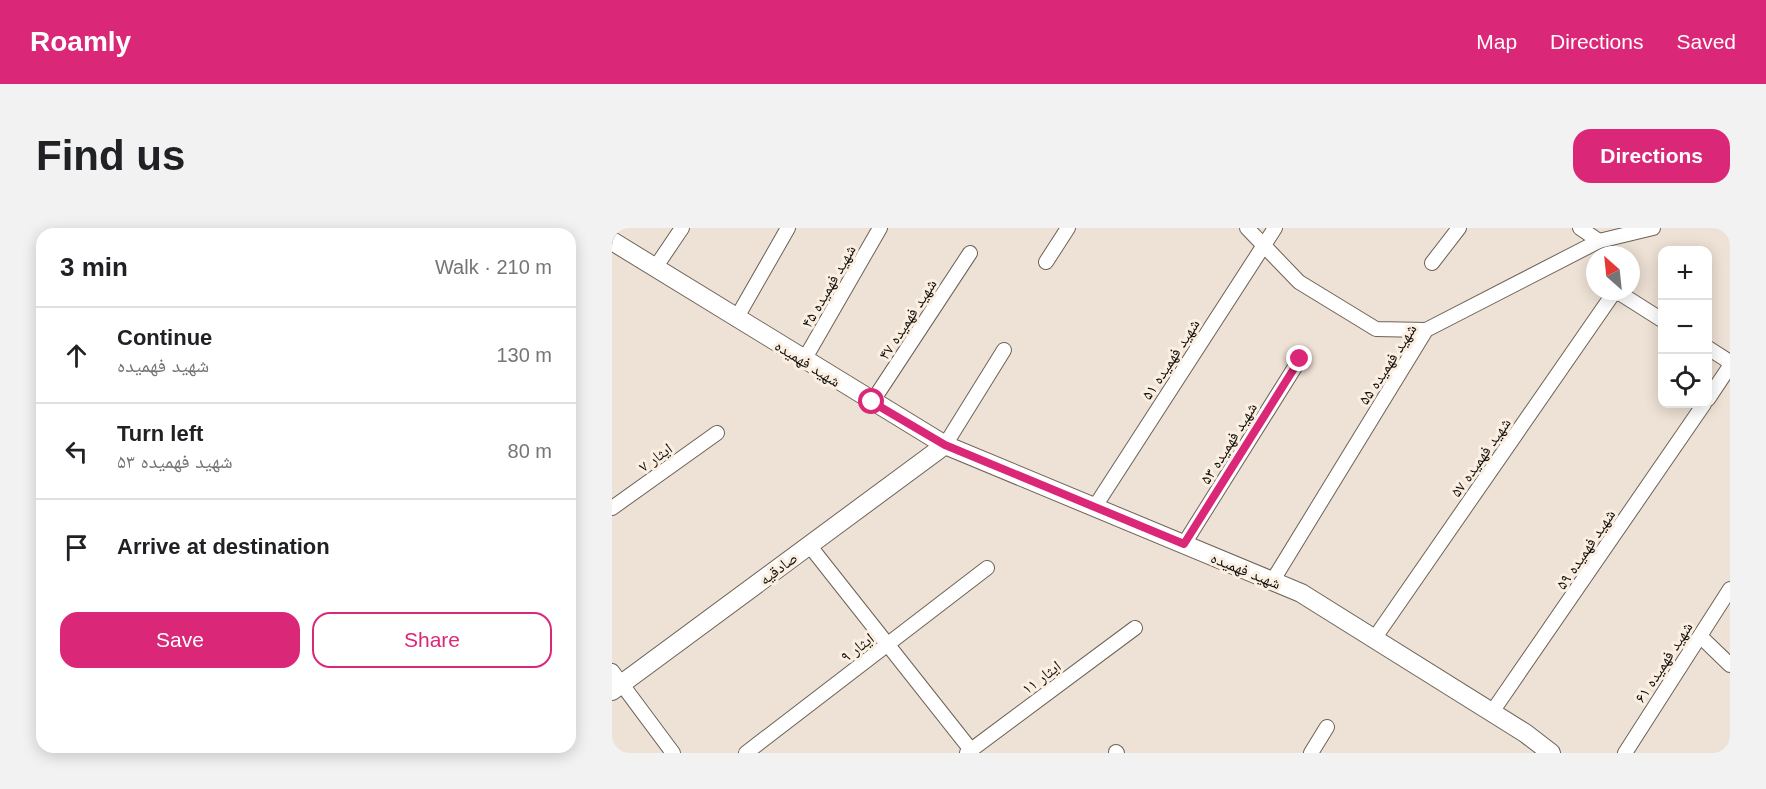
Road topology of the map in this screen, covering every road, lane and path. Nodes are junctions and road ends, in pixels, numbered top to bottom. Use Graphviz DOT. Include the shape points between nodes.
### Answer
graph roads {
  1 [pos="682,228"];
  2 [pos="788,228"];
  3 [pos="879,228"];
  4 [pos="1068,228"];
  5 [pos="1247,228"];
  6 [pos="1275,228"];
  7 [pos="1459,228"];
  8 [pos="1580,228"];
  9 [pos="1653,228"];
  10 [pos="1599,241"];
  11 [pos="612,242"];
  12 [pos="1264,244"];
  13 [pos="970,253"];
  14 [pos="1046,262"];
  15 [pos="1432,263"];
  16 [pos="655,268"];
  17 [pos="1658,317"];
  18 [pos="736,318"];
  19 [pos="1426,330"];
  20 [pos="1004,350"];
  21 [pos="1712,351"];
  22 [pos="1300,359"];
  23 [pos="804,360"];
  24 [pos="1730,364"];
  25 [pos="1712,391"];
  26 [pos="872,402"];
  27 [pos="1701,408"];
  28 [pos="717,434"];
  29 [pos="945,445"];
  30 [pos="612,508"];
  31 [pos="1094,508"];
  32 [pos="1184,544"];
  33 [pos="809,545"];
  34 [pos="987,568"];
  35 [pos="1273,580"];
  36 [pos="1730,589"];
  37 [pos="1135,628"];
  38 [pos="1700,636"];
  39 [pos="1374,639"];
  40 [pos="888,645"];
  41 [pos="1730,665"];
  42 [pos="615,682"];
  43 [pos="1492,712"];
  44 [pos="1327,727"];
  45 [pos="969,752"];
  46 [pos="673,753"];
  47 [pos="746,753"];
  48 [pos="1311,753"];
  49 [pos="1551,753"];
  50 [pos="1625,753"];
  1 -- 16 [label="street"];
  2 -- 18 [label="street"];
  3 -- 23 [label="street, شهید فهمیده ۴۵"];
  4 -- 14 [label="street"];
  5 -- 12 [label="street"];
  6 -- 12 [label="street, شهید فهمیده ۵۱"];
  7 -- 15 [label="street"];
  8 -- 10 [label="street"];
  9 -- 10 [label="street, شهید فهمیده ۵۵"];
  10 -- 19 [label="street, شهید فهمیده ۵۵"];
  11 -- 16 [label="street, شهید فهمیده"];
  12 -- 19 [label="street" via="1299,282 1376,328"];
  12 -- 31 [label="street, شهید فهمیده ۵۱"];
  13 -- 26 [label="street, شهید فهمیده ۴۷"];
  16 -- 18 [label="street, شهید فهمیده"];
  17 -- 39 [label="street, شهید فهمیده ۵۷" via="1621,294 1613,294"];
  18 -- 23 [label="street, شهید فهمیده"];
  19 -- 35 [label="street, شهید فهمیده ۵۵"];
  20 -- 29 [label="street"];
  21 -- 24 [label="street"];
  22 -- 32 [label="street, شهید فهمیده ۵۳"];
  23 -- 26 [label="street, شهید فهمیده"];
  24 -- 25 [label="street"];
  26 -- 29 [label="street, شهید فهمیده"];
  27 -- 43 [label="street, شهید فهمیده ۵۹"];
  28 -- 30 [label="street, ایثار ۷"];
  29 -- 31 [label="street, شهید فهمیده"];
  29 -- 33 [label="street, صادقیه"];
  31 -- 32 [label="street, شهید فهمیده"];
  32 -- 35 [label="street, شهید فهمیده"];
  33 -- 40 [label="street"];
  33 -- 42 [label="street, صادقیه"];
  34 -- 40 [label="street, ایثار ۹"];
  35 -- 39 [label="street, شهید فهمیده" via="1301,592"];
  36 -- 38 [label="street, شهید فهمیده ۶۱"];
  37 -- 45 [label="street, ایثار ۱۱"];
  38 -- 41 [label="street"];
  38 -- 50 [label="street, شهید فهمیده ۶۱"];
  39 -- 43 [label="street, شهید فهمیده"];
  40 -- 45 [label="street"];
  40 -- 47 [label="street, ایثار ۹"];
  42 -- 46 [label="street"];
  43 -- 49 [label="street, شهید فهمیده"];
  44 -- 48 [label="street"];
}
